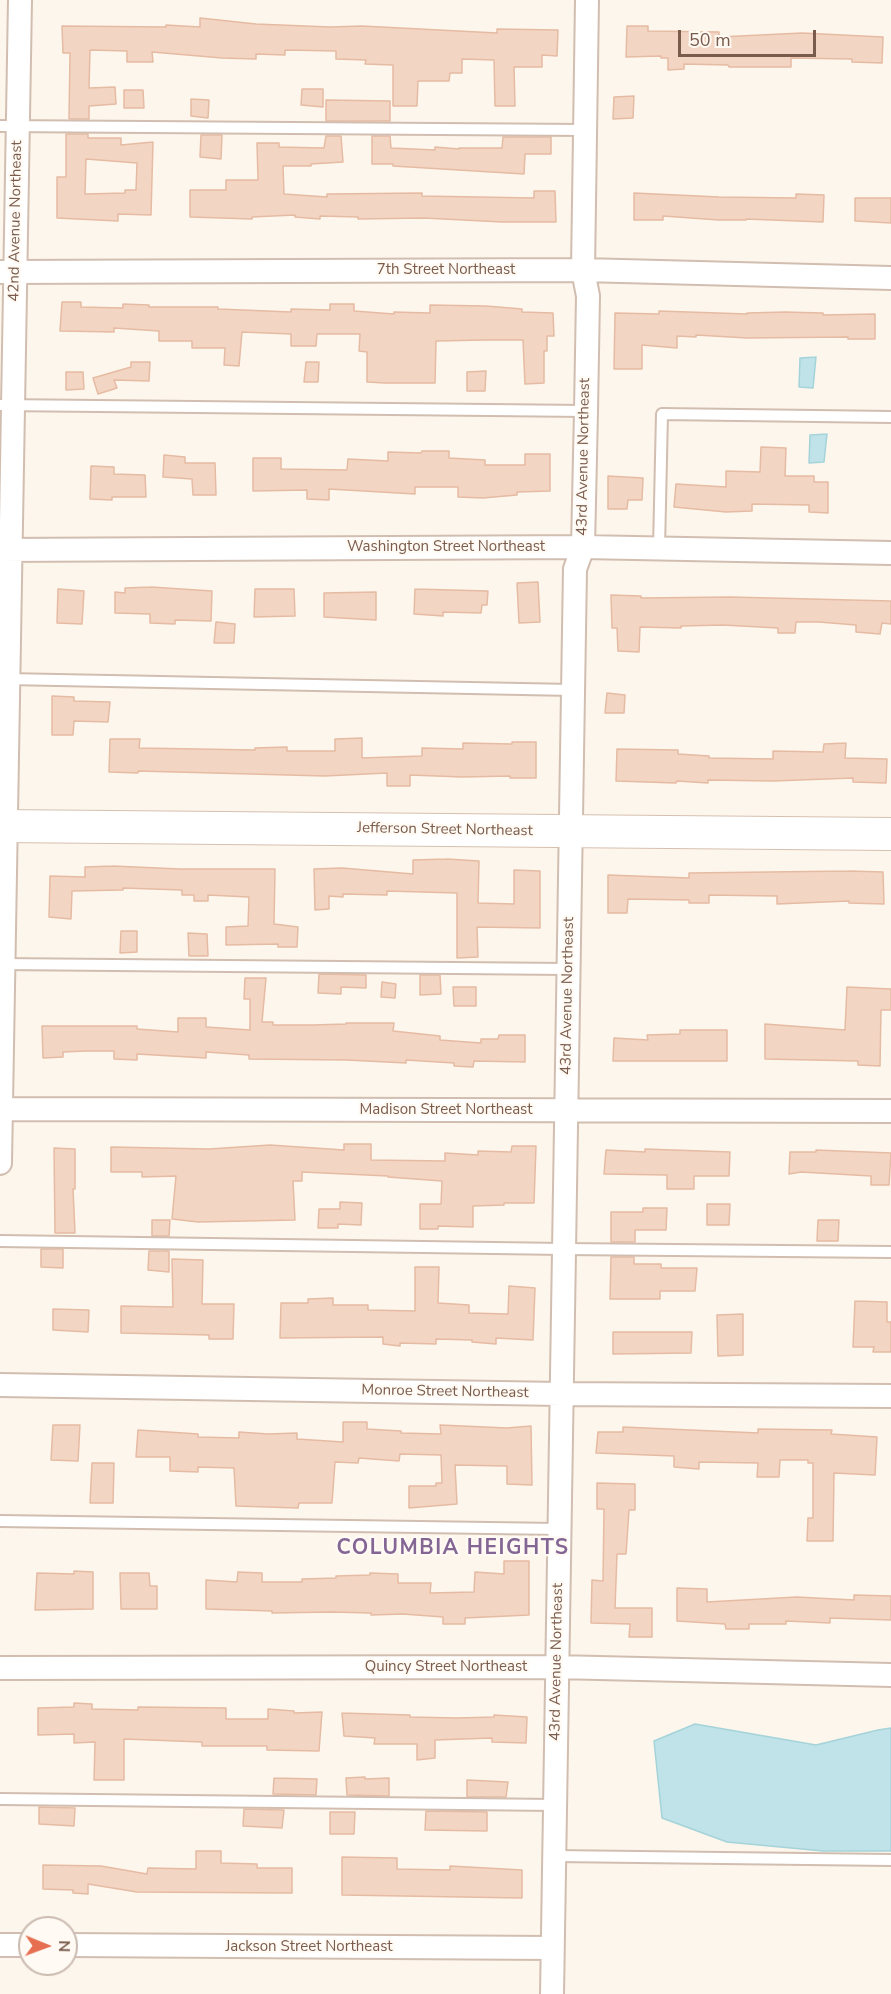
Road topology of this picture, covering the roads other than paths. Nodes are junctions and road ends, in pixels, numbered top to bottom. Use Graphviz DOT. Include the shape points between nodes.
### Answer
graph roads {
  1 [pos="20,0"];
  2 [pos="587,0"];
  3 [pos="9,126"];
  4 [pos="585,130"];
  5 [pos="583,270"];
  6 [pos="7,272"];
  7 [pos="891,278"];
  8 [pos="6,405"];
  9 [pos="586,411"];
  10 [pos="891,417"];
  11 [pos="583,547"];
  12 [pos="659,548"];
  13 [pos="5,550"];
  14 [pos="891,553"];
  15 [pos="4,679"];
  16 [pos="573,690"];
  17 [pos="3,826"];
  18 [pos="571,831"];
  19 [pos="891,834"];
  20 [pos="2,964"];
  21 [pos="568,969"];
  22 [pos="0,1109"];
  23 [pos="566,1110"];
  24 [pos="891,1111"];
  25 [pos="0,1163"];
  26 [pos="0,1241"];
  27 [pos="564,1249"];
  28 [pos="891,1252"];
  29 [pos="0,1385"];
  30 [pos="561,1394"];
  31 [pos="891,1396"];
  32 [pos="0,1521"];
  33 [pos="559,1529"];
  34 [pos="557,1667"];
  35 [pos="0,1668"];
  36 [pos="891,1675"];
  37 [pos="0,1799"];
  38 [pos="555,1804"];
  39 [pos="554,1856"];
  40 [pos="891,1860"];
  41 [pos="0,1945"];
  42 [pos="18,1945"];
  43 [pos="78,1945"];
  44 [pos="552,1948"];
  45 [pos="552,1994"];
  1 -- 3 [label="street, 42nd Avenue Northeast"];
  2 -- 4 [label="street, 43rd Avenue Northeast"];
  3 -- 4 [label="lane"];
  3 -- 6 [label="street, 42nd Avenue Northeast"];
  4 -- 5 [label="street, 43rd Avenue Northeast"];
  5 -- 6 [label="street, 7th Street Northeast"];
  5 -- 7 [label="street, 7th Street Northeast"];
  5 -- 9 [label="street, 43rd Avenue Northeast" via="588,296"];
  6 -- 8 [label="street, 42nd Avenue Northeast"];
  8 -- 9 [label="lane"];
  8 -- 13 [label="street, 42nd Avenue Northeast"];
  9 -- 11 [label="street, 43rd Avenue Northeast"];
  10 -- 12 [label="lane" via="662,414"];
  11 -- 12 [label="street, Washington Street Northeast"];
  11 -- 13 [label="street, Washington Street Northeast"];
  11 -- 16 [label="street, 43rd Avenue Northeast" via="575,569"];
  12 -- 14 [label="street, Washington Street Northeast"];
  13 -- 15 [label="street, 42nd Avenue Northeast"];
  15 -- 16 [label="lane"];
  15 -- 17 [label="street, 42nd Avenue Northeast"];
  16 -- 18 [label="street, 43rd Avenue Northeast"];
  17 -- 18 [label="street, Jefferson Street Northeast"];
  17 -- 20 [label="street, 42nd Avenue Northeast"];
  18 -- 19 [label="street, Jefferson Street Northeast"];
  18 -- 21 [label="street, 43rd Avenue Northeast"];
  20 -- 21 [label="lane"];
  20 -- 22 [label="street, 42nd Avenue Northeast"];
  21 -- 23 [label="street, 43rd Avenue Northeast"];
  22 -- 23 [label="street, Madison Street Northeast"];
  22 -- 25 [label="street, 42nd Avenue Northeast"];
  23 -- 24 [label="street, Madison Street Northeast"];
  23 -- 27 [label="street, 43rd Avenue Northeast"];
  26 -- 27 [label="lane"];
  27 -- 28 [label="lane"];
  27 -- 30 [label="street, 43rd Avenue Northeast"];
  29 -- 30 [label="street, Monroe Street Northeast"];
  30 -- 31 [label="street, Monroe Street Northeast"];
  30 -- 33 [label="street, 43rd Avenue Northeast"];
  32 -- 33 [label="lane"];
  33 -- 34 [label="street, 43rd Avenue Northeast"];
  34 -- 35 [label="street, Quincy Street Northeast"];
  34 -- 36 [label="street, Quincy Street Northeast"];
  34 -- 38 [label="street, 43rd Avenue Northeast"];
  37 -- 38 [label="lane"];
  38 -- 39 [label="street, 43rd Avenue Northeast"];
  39 -- 40 [label="lane"];
  39 -- 44 [label="street, 43rd Avenue Northeast"];
  41 -- 42 [label="street"];
  43 -- 44 [label="street, Jackson Street Northeast"];
  44 -- 45 [label="street, 43rd Avenue Northeast"];
}
